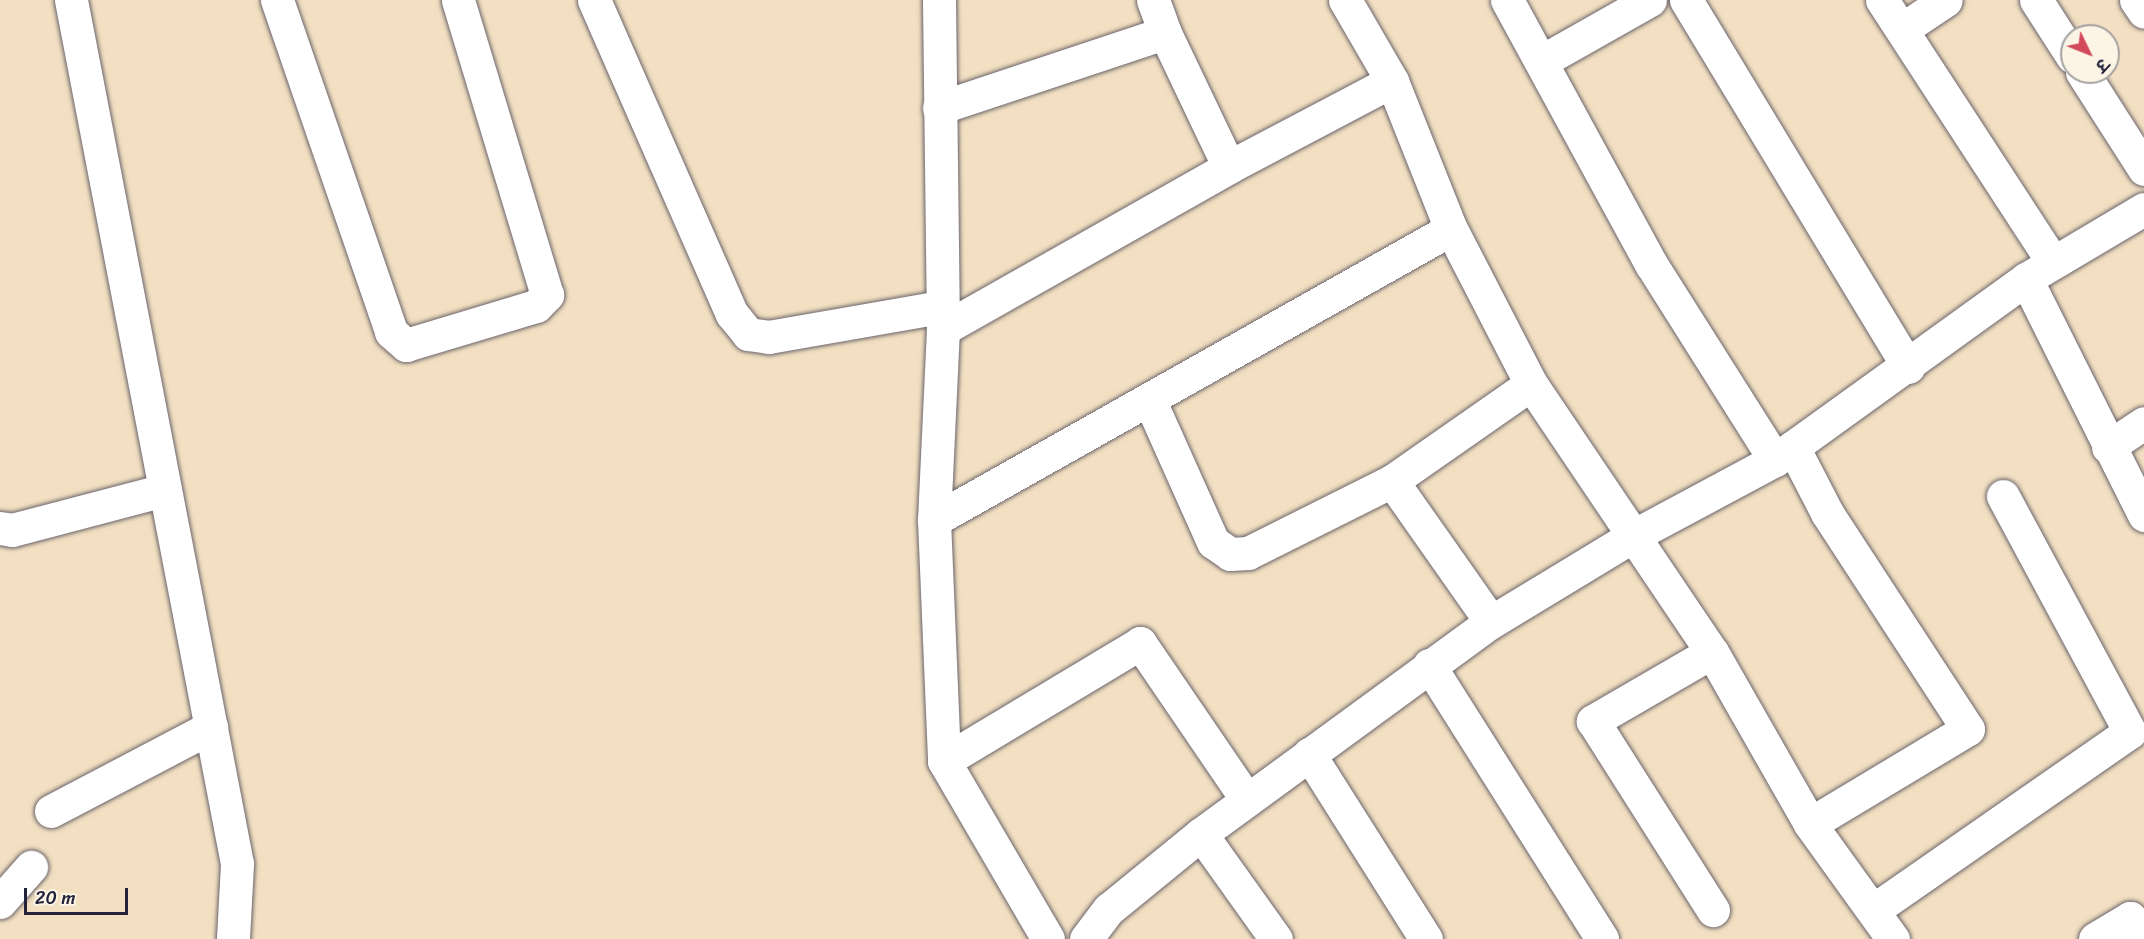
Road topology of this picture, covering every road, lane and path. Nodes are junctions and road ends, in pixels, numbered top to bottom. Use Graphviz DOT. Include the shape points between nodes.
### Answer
graph roads {
  1 [pos="70,0"];
  2 [pos="277,0"];
  3 [pos="458,0"];
  4 [pos="594,0"];
  5 [pos="939,0"];
  6 [pos="1153,0"];
  7 [pos="1346,0"];
  8 [pos="1507,0"];
  9 [pos="1650,0"];
  10 [pos="1686,0"];
  11 [pos="1882,0"];
  12 [pos="1946,0"];
  13 [pos="2036,0"];
  14 [pos="2136,0"];
  15 [pos="2144,12"];
  16 [pos="1904,28"];
  17 [pos="1165,33"];
  18 [pos="2060,37"];
  19 [pos="1542,61"];
  20 [pos="1392,81"];
  21 [pos="2090,84"];
  22 [pos="939,108"];
  23 [pos="1229,167"];
  24 [pos="2144,169"];
  25 [pos="2144,209"];
  26 [pos="1451,229"];
  27 [pos="2040,270"];
  28 [pos="942,318"];
  29 [pos="1908,367"];
  30 [pos="1531,384"];
  31 [pos="1149,399"];
  32 [pos="2144,423"];
  33 [pos="2108,447"];
  34 [pos="1784,453"];
  35 [pos="1392,481"];
  36 [pos="165,490"];
  37 [pos="2003,496"];
  38 [pos="2144,515"];
  39 [pos="934,520"];
  40 [pos="0,528"];
  41 [pos="1633,536"];
  42 [pos="1491,622"];
  43 [pos="1712,652"];
  44 [pos="1429,665"];
  45 [pos="211,728"];
  46 [pos="1309,754"];
  47 [pos="944,761"];
  48 [pos="1247,800"];
  49 [pos="51,811"];
  50 [pos="1810,824"];
  51 [pos="1201,834"];
  52 [pos="31,867"];
  53 [pos="0,902"];
  54 [pos="1875,909"];
  55 [pos="1713,910"];
  56 [pos="233,939"];
  57 [pos="1048,939"];
  58 [pos="1086,939"];
  59 [pos="1276,939"];
  60 [pos="1426,939"];
  61 [pos="1602,939"];
  62 [pos="1893,939"];
  63 [pos="2095,939"];
  64 [pos="2143,939"];
  1 -- 36 [label="street"];
  2 -- 3 [label="street" via="391,332 406,345 536,306 547,295"];
  4 -- 28 [label="street" via="732,314 748,334 769,337"];
  5 -- 22 [label="street"];
  6 -- 17 [label="street"];
  7 -- 20 [label="street"];
  8 -- 19 [label="street"];
  9 -- 19 [label="street"];
  10 -- 29 [label="street"];
  11 -- 16 [label="street"];
  12 -- 16 [label="street"];
  13 -- 18 [label="street"];
  14 -- 15 [label="street"];
  16 -- 27 [label="street"];
  17 -- 22 [label="street"];
  17 -- 23 [label="street"];
  19 -- 34 [label="street" via="1651,264"];
  20 -- 23 [label="street"];
  20 -- 26 [label="street"];
  21 -- 24 [label="street"];
  22 -- 28 [label="street"];
  23 -- 28 [label="street"];
  25 -- 27 [label="street"];
  26 -- 30 [label="street"];
  26 -- 31 [label="street"];
  27 -- 29 [label="street"];
  27 -- 33 [label="street"];
  28 -- 39 [label="street"];
  29 -- 34 [label="street"];
  30 -- 35 [label="street"];
  30 -- 41 [label="street"];
  31 -- 35 [label="street" via="1213,542 1230,554 1248,553"];
  31 -- 39 [label="street"];
  32 -- 33 [label="street"];
  33 -- 38 [label="street"];
  34 -- 41 [label="street"];
  34 -- 50 [label="street" via="1968,729"];
  35 -- 42 [label="street"];
  36 -- 40 [label="street" via="12,530"];
  36 -- 45 [label="street"];
  37 -- 54 [label="street" via="2130,732"];
  39 -- 47 [label="street"];
  41 -- 42 [label="street"];
  41 -- 43 [label="street"];
  42 -- 44 [label="street"];
  43 -- 50 [label="street"];
  43 -- 55 [label="street" via="1593,721"];
  44 -- 46 [label="street"];
  44 -- 61 [label="street"];
  45 -- 49 [label="street"];
  45 -- 56 [label="street" via="237,864"];
  46 -- 48 [label="street"];
  46 -- 60 [label="street"];
  47 -- 48 [label="street" via="1140,643"];
  47 -- 57 [label="street"];
  48 -- 51 [label="street"];
  50 -- 54 [label="street"];
  51 -- 58 [label="street" via="1109,909"];
  51 -- 59 [label="street"];
  52 -- 53 [label="street"];
  54 -- 62 [label="street"];
  63 -- 64 [label="street" via="2130,918"];
}
